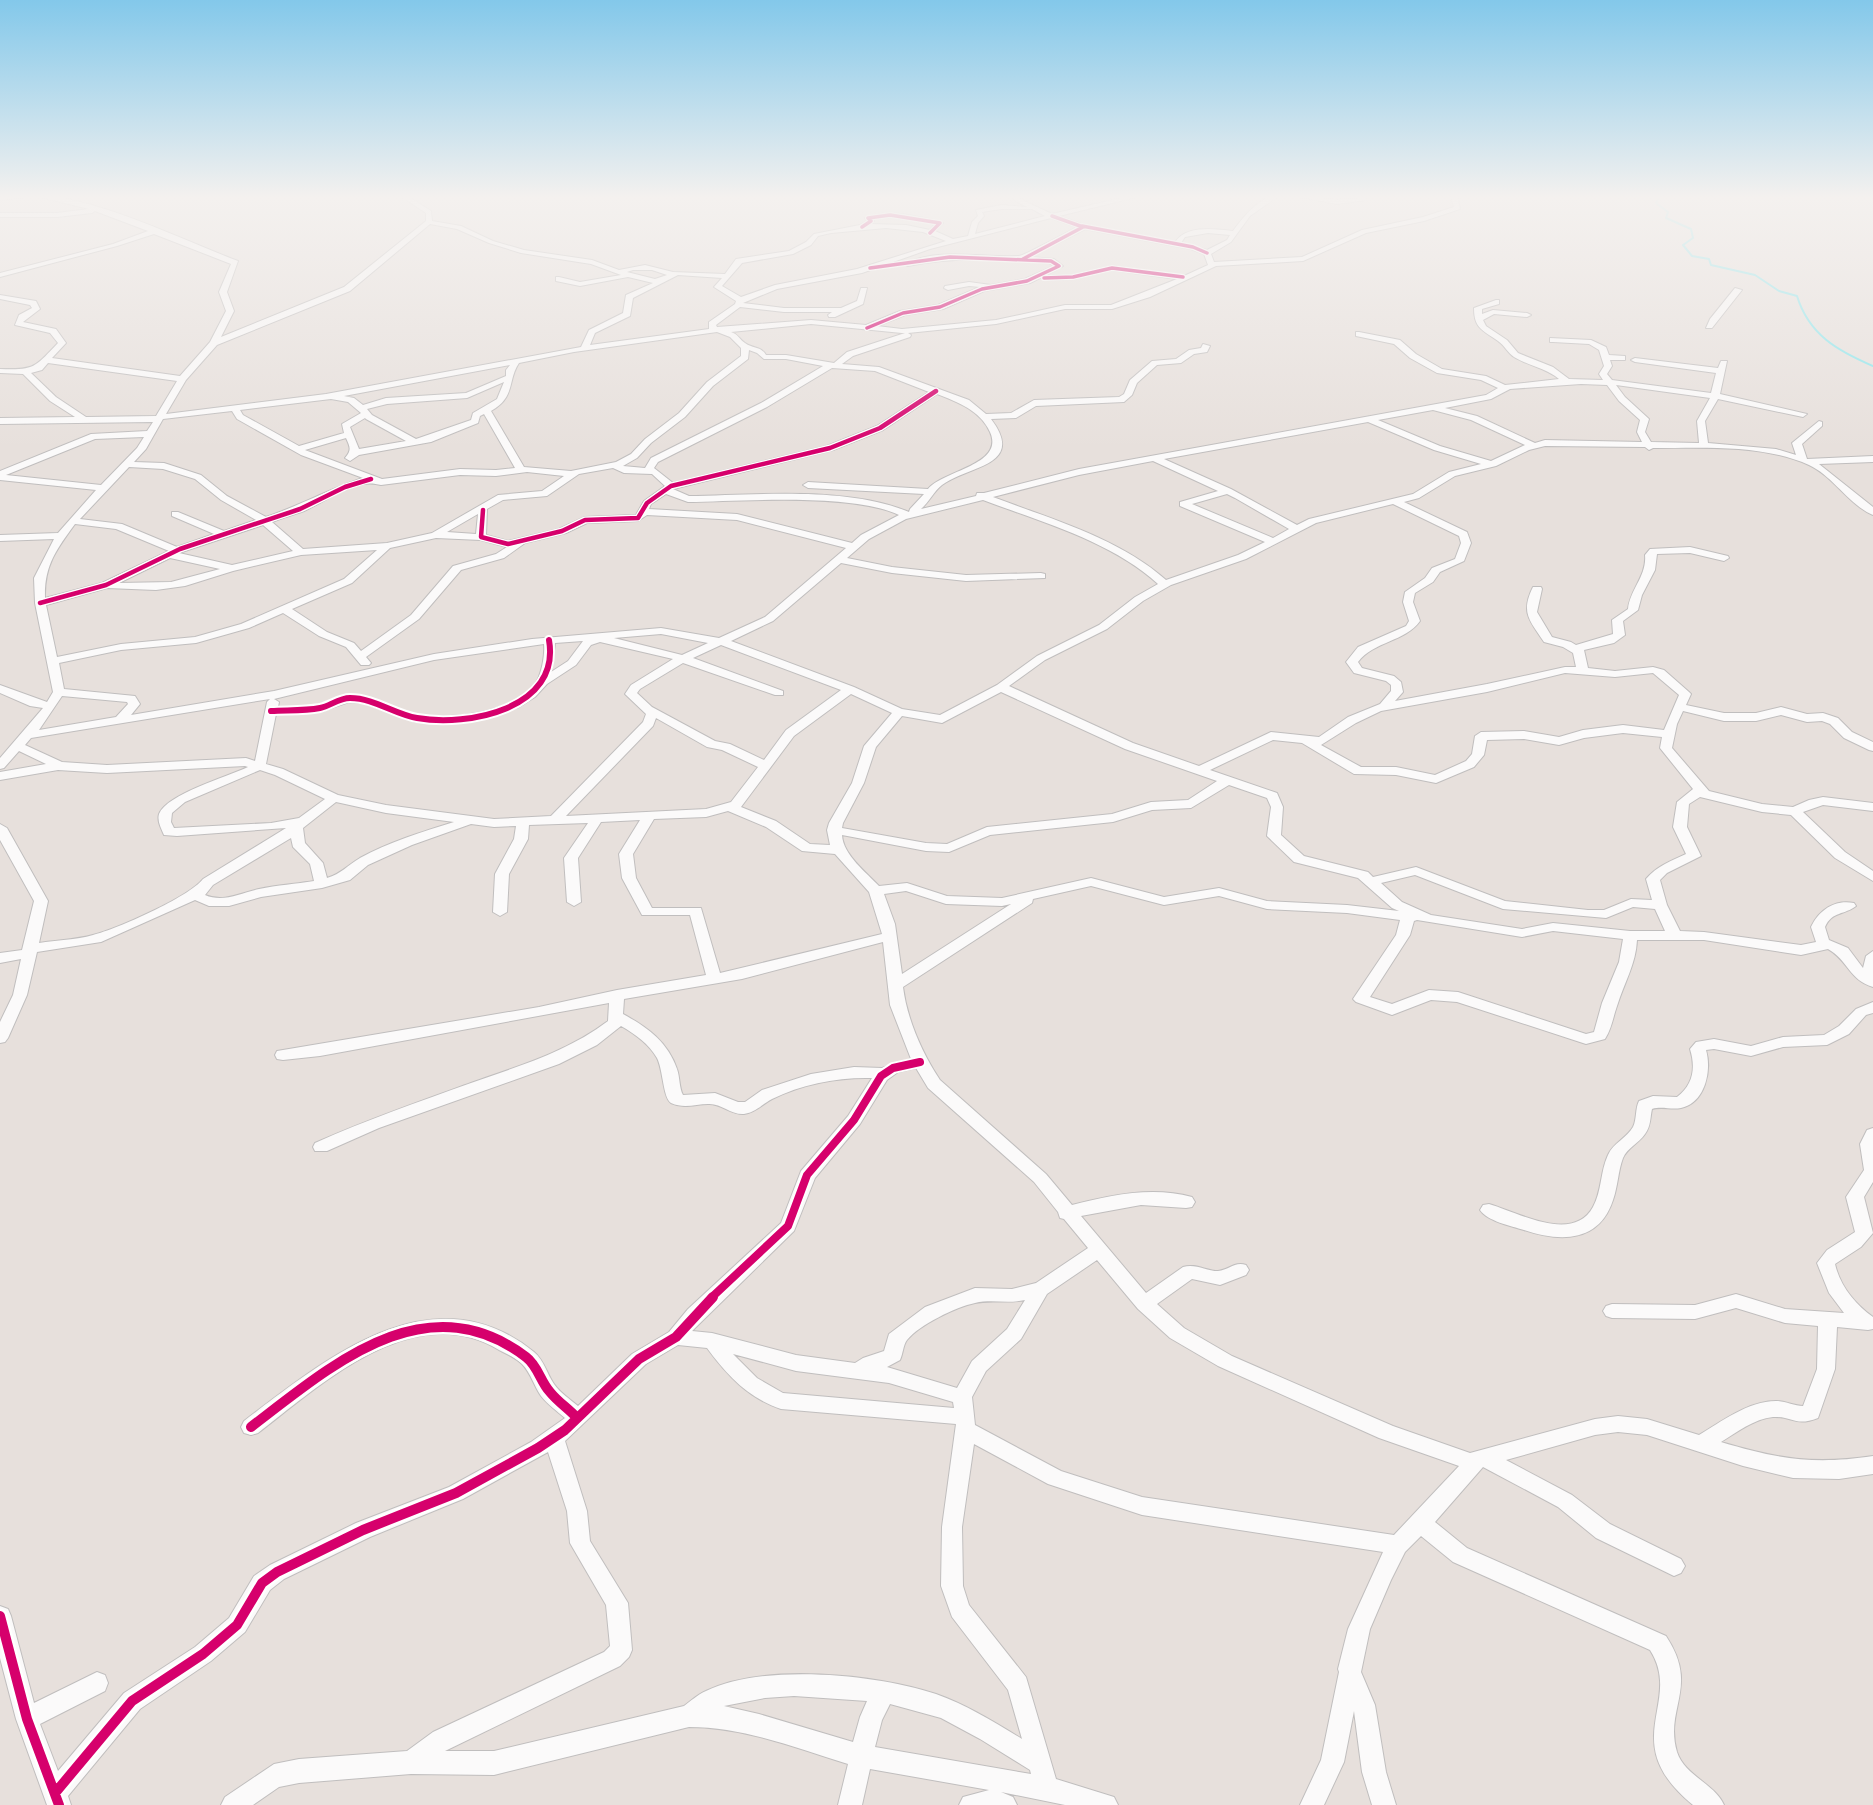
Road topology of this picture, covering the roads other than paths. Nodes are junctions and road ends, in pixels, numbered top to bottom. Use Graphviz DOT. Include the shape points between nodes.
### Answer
graph roads {
  1 [pos="229,279"];
  2 [pos="359,279"];
  3 [pos="560,279"];
  4 [pos="609,279"];
  5 [pos="650,279"];
  6 [pos="661,279"];
  7 [pos="724,279"];
  8 [pos="817,279"];
  9 [pos="966,279"];
  10 [pos="1033,279"];
  11 [pos="1179,279"];
  12 [pos="657,281"];
  13 [pos="976,284"];
  14 [pos="993,287"];
  15 [pos="948,288"];
  16 [pos="864,290"];
  17 [pos="1738,290"];
  18 [pos="0,297"];
  19 [pos="739,302"];
  20 [pos="1496,302"];
  21 [pos="840,310"];
  22 [pos="913,311"];
  23 [pos="1527,315"];
  24 [pos="1477,320"];
  25 [pos="819,322"];
  26 [pos="1709,326"];
  27 [pos="867,328"];
  28 [pos="718,330"];
  29 [pos="918,330"];
  30 [pos="1359,334"];
  31 [pos="1553,340"];
  32 [pos="214,343"];
  33 [pos="1206,346"];
  34 [pos="745,347"];
  35 [pos="584,349"];
  36 [pos="1605,356"];
  37 [pos="1622,358"];
  38 [pos="46,360"];
  39 [pos="1635,360"];
  40 [pos="515,363"];
  41 [pos="833,366"];
  42 [pos="0,371"];
  43 [pos="25,372"];
  44 [pos="510,377"];
  45 [pos="182,379"];
  46 [pos="1567,382"];
  47 [pos="1609,384"];
  48 [pos="1503,387"];
  49 [pos="936,391"];
  50 [pos="467,395"];
  51 [pos="1717,396"];
  52 [pos="326,397"];
  53 [pos="1427,406"];
  54 [pos="235,408"];
  55 [pos="487,410"];
  56 [pos="364,411"];
  57 [pos="1803,414"];
  58 [pos="984,417"];
  59 [pos="160,418"];
  60 [pos="80,419"];
  61 [pos="1369,419"];
  62 [pos="0,421"];
  63 [pos="1819,424"];
  64 [pos="151,434"];
  65 [pos="348,435"];
  66 [pos="85,438"];
  67 [pos="414,442"];
  68 [pos="1704,445"];
  69 [pos="1534,446"];
  70 [pos="1649,447"];
  71 [pos="299,449"];
  72 [pos="355,453"];
  73 [pos="634,456"];
  74 [pos="1153,458"];
  75 [pos="1804,459"];
  76 [pos="1873,459"];
  77 [pos="654,460"];
  78 [pos="126,464"];
  79 [pos="336,464"];
  80 [pos="1493,464"];
  81 [pos="615,465"];
  82 [pos="521,470"];
  83 [pos="648,470"];
  84 [pos="572,474"];
  85 [pos="0,475"];
  86 [pos="371,478"];
  87 [pos="808,485"];
  88 [pos="103,488"];
  89 [pos="669,488"];
  90 [pos="1228,491"];
  91 [pos="932,492"];
  92 [pos="980,495"];
  93 [pos="1394,501"];
  94 [pos="483,510"];
  95 [pos="644,512"];
  96 [pos="1873,512"];
  97 [pos="175,514"];
  98 [pos="905,516"];
  99 [pos="72,521"];
  100 [pos="261,522"];
  101 [pos="205,526"];
  102 [pos="1296,529"];
  103 [pos="224,534"];
  104 [pos="435,535"];
  105 [pos="60,536"];
  106 [pos="481,537"];
  107 [pos="0,538"];
  108 [pos="524,540"];
  109 [pos="1272,541"];
  110 [pos="387,546"];
  111 [pos="855,547"];
  112 [pos="172,552"];
  113 [pos="301,552"];
  114 [pos="1724,558"];
  115 [pos="841,560"];
  116 [pos="232,568"];
  117 [pos="1041,576"];
  118 [pos="1164,584"];
  119 [pos="106,585"];
  120 [pos="1537,589"];
  121 [pos="40,603"];
  122 [pos="286,610"];
  123 [pos="549,640"];
  124 [pos="723,642"];
  125 [pos="1577,652"];
  126 [pos="361,656"];
  127 [pos="682,660"];
  128 [pos="53,661"];
  129 [pos="1582,669"];
  130 [pos="369,671"];
  131 [pos="332,681"];
  132 [pos="545,681"];
  133 [pos="1001,687"];
  134 [pos="0,689"];
  135 [pos="850,689"];
  136 [pos="59,692"];
  137 [pos="779,693"];
  138 [pos="274,695"];
  139 [pos="343,698"];
  140 [pos="51,706"];
  141 [pos="1383,706"];
  142 [pos="1680,707"];
  143 [pos="651,710"];
  144 [pos="271,711"];
  145 [pos="900,712"];
  146 [pos="121,719"];
  147 [pos="1668,734"];
  148 [pos="28,735"];
  149 [pos="1308,742"];
  150 [pos="18,746"];
  151 [pos="1873,747"];
  152 [pos="0,765"];
  153 [pos="260,765"];
  154 [pos="765,765"];
  155 [pos="58,766"];
  156 [pos="1201,770"];
  157 [pos="0,776"];
  158 [pos="1228,780"];
  159 [pos="1701,790"];
  160 [pos="334,798"];
  161 [pos="1873,807"];
  162 [pos="732,808"];
  163 [pos="1795,811"];
  164 [pos="650,815"];
  165 [pos="598,817"];
  166 [pos="556,818"];
  167 [pos="475,820"];
  168 [pos="523,822"];
  169 [pos="299,824"];
  170 [pos="0,828"];
  171 [pos="834,830"];
  172 [pos="839,850"];
  173 [pos="1873,877"];
  174 [pos="1372,881"];
  175 [pos="322,884"];
  176 [pos="876,891"];
  177 [pos="195,895"];
  178 [pos="1031,896"];
  179 [pos="574,902"];
  180 [pos="1660,905"];
  181 [pos="1849,906"];
  182 [pos="500,912"];
  183 [pos="1408,917"];
  184 [pos="1428,919"];
  185 [pos="1630,935"];
  186 [pos="890,936"];
  187 [pos="1675,936"];
  188 [pos="1824,945"];
  189 [pos="29,951"];
  190 [pos="1873,956"];
  191 [pos="0,958"];
  192 [pos="714,978"];
  193 [pos="1870,981"];
  194 [pos="894,986"];
  195 [pos="617,995"];
  196 [pos="1873,1007"];
  197 [pos="617,1017"];
  198 [pos="0,1038"];
  199 [pos="283,1055"];
  200 [pos="920,1062"];
  201 [pos="884,1073"];
  202 [pos="1873,1134"];
  203 [pos="321,1147"];
  204 [pos="1186,1202"];
  205 [pos="1489,1210"];
  206 [pos="1066,1213"];
  207 [pos="1098,1250"];
  208 [pos="1240,1270"];
  209 [pos="1041,1289"];
  210 [pos="1144,1304"];
  211 [pos="1612,1311"];
  212 [pos="1828,1321"];
  213 [pos="1870,1323"];
  214 [pos="676,1337"];
  215 [pos="712,1341"];
  216 [pos="859,1370"];
  217 [pos="964,1415"];
  218 [pos="578,1418"];
  219 [pos="251,1427"];
  220 [pos="554,1438"];
  221 [pos="1700,1444"];
  222 [pos="1478,1459"];
  223 [pos="1873,1465"];
  224 [pos="1420,1522"];
  225 [pos="1398,1545"];
  226 [pos="1674,1566"];
  227 [pos="0,1616"];
  228 [pos="1349,1669"];
  229 [pos="97,1683"];
  230 [pos="885,1691"];
  231 [pos="689,1716"];
  232 [pos="27,1719"];
  233 [pos="860,1756"];
  234 [pos="411,1762"];
  235 [pos="1038,1762"];
  236 [pos="1060,1796"];
  237 [pos="57,1799"];
  238 [pos="233,1805"];
  239 [pos="850,1805"];
  240 [pos="971,1805"];
  241 [pos="1005,1805"];
  242 [pos="1106,1805"];
  243 [pos="1312,1805"];
  244 [pos="1384,1805"];
  245 [pos="1712,1805"];
  1 -- 32 [label="street" via="223,292 230,312"];
  2 -- 32 [label="street" via="347,289"];
  3 -- 4 [label="street" via="580,284"];
  5 -- 12 [label="street"];
  6 -- 12 [label="street"];
  7 -- 19 [label="street" via="718,287"];
  8 -- 19 [label="street" via="770,289"];
  9 -- 13 [label="street"];
  10 -- 14 [label="street"];
  11 -- 29 [label="street" via="1114,307 1065,307 996,322"];
  12 -- 35 [label="street" via="661,284 629,297 627,314 592,332"];
  13 -- 14 [label="street"];
  13 -- 15 [label="street"];
  14 -- 22 [label="street" via="940,307"];
  16 -- 21 [label="street" via="860,302"];
  17 -- 26 [label="street"];
  18 -- 38 [label="street" via="33,303 36,309 18,323 59,335 62,345"];
  19 -- 21 [label="street" via="784,310"];
  19 -- 28 [label="street" via="713,323"];
  20 -- 24 [label="street" via="1478,307"];
  21 -- 25 [label="street"];
  22 -- 27 [label="street"];
  22 -- 29 [label="street" via="912,321"];
  23 -- 24 [label="street" via="1493,312"];
  24 -- 46 [label="street" via="1514,354 1553,369"];
  25 -- 27 [label="street"];
  25 -- 28 [label="street"];
  27 -- 29 [label="street"];
  28 -- 34 [label="street" via="733,335"];
  28 -- 35 [label="street"];
  29 -- 41 [label="street" via="850,354"];
  30 -- 48 [label="street" via="1395,341 1440,370"];
  31 -- 36 [label="street" via="1594,343"];
  32 -- 45 [label="street"];
  33 -- 58 [label="street" via="1180,360 1155,364 1133,382 1121,400 1034,403 1013,416"];
  34 -- 41 [label="street" via="759,350 766,358 788,357"];
  34 -- 73 [label="street" via="746,357"];
  35 -- 40 [label="street"];
  36 -- 37 [label="street"];
  36 -- 47 [label="street" via="1608,366 1602,373"];
  38 -- 43 [label="street"];
  38 -- 45 [label="street"];
  39 -- 51 [label="street" via="1722,367"];
  40 -- 44 [label="street"];
  40 -- 52 [label="street"];
  41 -- 49 [label="street" via="876,369"];
  41 -- 77 [label="street"];
  42 -- 43 [label="street"];
  43 -- 60 [label="street"];
  44 -- 50 [label="street"];
  44 -- 55 [label="street" via="508,394"];
  45 -- 59 [label="street"];
  46 -- 47 [label="street"];
  46 -- 48 [label="street"];
  47 -- 51 [label="street"];
  47 -- 70 [label="street" via="1645,419 1641,432"];
  48 -- 53 [label="street" via="1497,395"];
  49 -- 58 [label="street" via="970,404"];
  49 -- 89 [label="street" via="880,428 830,448"];
  50 -- 55 [label="street" via="486,403"];
  50 -- 56 [label="street" via="386,401"];
  51 -- 57 [label="street"];
  51 -- 68 [label="street" via="1701,421"];
  52 -- 54 [label="street"];
  52 -- 56 [label="street" via="346,398"];
  53 -- 61 [label="street"];
  53 -- 69 [label="street" via="1474,418"];
  54 -- 59 [label="street"];
  54 -- 71 [label="street" via="240,417"];
  55 -- 67 [label="street" via="476,415 475,421"];
  55 -- 82 [label="street"];
  56 -- 65 [label="street" via="345,424"];
  56 -- 67 [label="street"];
  58 -- 91 [label="street" via="998,439 991,456 941,482"];
  59 -- 60 [label="street"];
  59 -- 64 [label="street"];
  60 -- 62 [label="street"];
  60 -- 66 [label="street" via="89,425 79,432"];
  61 -- 74 [label="street"];
  61 -- 80 [label="street" via="1437,448"];
  63 -- 75 [label="street" via="1797,443"];
  64 -- 66 [label="street" via="107,433"];
  64 -- 78 [label="street"];
  65 -- 71 [label="street"];
  65 -- 72 [label="street"];
  66 -- 85 [label="street"];
  67 -- 72 [label="street"];
  68 -- 70 [label="street"];
  68 -- 75 [label="street" via="1766,450"];
  69 -- 70 [label="street"];
  69 -- 80 [label="street"];
  71 -- 79 [label="street"];
  72 -- 79 [label="street"];
  73 -- 77 [label="street"];
  73 -- 81 [label="street"];
  74 -- 90 [label="street"];
  74 -- 92 [label="street"];
  75 -- 76 [label="street" via="1828,463"];
  75 -- 96 [label="street"];
  77 -- 83 [label="street"];
  78 -- 88 [label="street"];
  78 -- 100 [label="street" via="185,471"];
  79 -- 86 [label="street"];
  80 -- 93 [label="street" via="1452,474 1423,494"];
  81 -- 83 [label="street" via="624,470"];
  81 -- 84 [label="street"];
  82 -- 84 [label="street"];
  82 -- 86 [label="street" via="385,482"];
  83 -- 89 [label="street" via="657,473"];
  84 -- 94 [label="street" via="548,492 506,496"];
  85 -- 88 [label="street"];
  86 -- 100 [label="street"];
  87 -- 91 [label="street"];
  88 -- 99 [label="street"];
  89 -- 95 [label="street" via="647,503"];
  89 -- 98 [label="street" via="688,499 853,502 892,507"];
  90 -- 102 [label="street"];
  90 -- 109 [label="street" via="1184,504"];
  91 -- 98 [label="street"];
  92 -- 98 [label="street"];
  92 -- 118 [label="street" via="1102,545"];
  93 -- 102 [label="street"];
  93 -- 141 [label="street" via="1461,533 1465,543 1459,561 1436,570 1410,592 1408,602 1415,621 1410,628 1362,649 1352,662 1358,671 1397,684 1397,692"];
  94 -- 104 [label="street"];
  94 -- 106 [label="street"];
  95 -- 108 [label="street" via="638,518 585,520"];
  95 -- 111 [label="street" via="737,517"];
  97 -- 101 [label="street"];
  98 -- 111 [label="street" via="873,531"];
  99 -- 105 [label="street"];
  99 -- 112 [label="street" via="118,526"];
  100 -- 101 [label="street"];
  100 -- 103 [label="street"];
  100 -- 113 [label="street"];
  101 -- 103 [label="street"];
  102 -- 109 [label="street"];
  103 -- 112 [label="street"];
  104 -- 106 [label="street"];
  104 -- 110 [label="street"];
  105 -- 107 [label="street"];
  105 -- 121 [label="street" via="39,578"];
  106 -- 108 [label="street" via="503,544"];
  108 -- 126 [label="street" via="498,558 457,568 415,617"];
  109 -- 118 [label="street"];
  110 -- 113 [label="street"];
  110 -- 122 [label="street" via="348,580"];
  111 -- 115 [label="street"];
  112 -- 116 [label="street"];
  112 -- 119 [label="street"];
  113 -- 116 [label="street"];
  114 -- 125 [label="street" via="1690,550 1654,551 1648,578 1633,597 1633,610 1617,620 1619,635 1588,643"];
  115 -- 117 [label="street" via="966,578"];
  115 -- 124 [label="street" via="776,615"];
  116 -- 119 [label="street" via="185,585"];
  118 -- 133 [label="street" via="1103,627 1041,658"];
  119 -- 121 [label="street"];
  120 -- 125 [label="street" via="1531,617 1546,639 1565,643"];
  121 -- 128 [label="street"];
  122 -- 126 [label="street" via="350,645"];
  122 -- 128 [label="street" via="196,640 121,647"];
  123 -- 124 [label="street" via="661,631"];
  123 -- 130 [label="street"];
  123 -- 132 [label="street" via="552,654"];
  124 -- 127 [label="street"];
  124 -- 135 [label="street"];
  125 -- 129 [label="street"];
  126 -- 130 [label="street"];
  127 -- 132 [label="street" via="658,650 597,639"];
  127 -- 137 [label="street"];
  127 -- 143 [label="street" via="632,690 633,699"];
  128 -- 136 [label="street"];
  129 -- 141 [label="street"];
  129 -- 142 [label="street" via="1609,674 1660,672 1685,694"];
  130 -- 131 [label="street"];
  131 -- 138 [label="street"];
  131 -- 139 [label="street"];
  132 -- 139 [label="street" via="510,709 443,719 417,718 373,702"];
  133 -- 145 [label="street" via="942,719"];
  133 -- 156 [label="street" via="1129,746"];
  134 -- 140 [label="street"];
  135 -- 145 [label="street"];
  135 -- 154 [label="street" via="796,728"];
  136 -- 140 [label="street"];
  136 -- 146 [label="street" via="131,699 134,704"];
  138 -- 144 [label="street"];
  138 -- 146 [label="street"];
  139 -- 144 [label="street" via="319,709"];
  140 -- 148 [label="street"];
  141 -- 149 [label="street" via="1326,739"];
  142 -- 147 [label="street"];
  142 -- 151 [label="street" via="1724,717 1782,711 1823,717"];
  143 -- 154 [label="street" via="711,744"];
  143 -- 166 [label="street" via="646,727"];
  144 -- 153 [label="street"];
  145 -- 171 [label="street" via="870,746 858,783"];
  146 -- 148 [label="street"];
  147 -- 149 [label="street" via="1623,729 1559,741 1524,735 1481,736 1478,755 1470,764 1436,779 1396,771 1358,771"];
  147 -- 159 [label="street" via="1668,752"];
  148 -- 150 [label="street"];
  149 -- 156 [label="street" via="1271,736"];
  150 -- 152 [label="street"];
  150 -- 155 [label="street"];
  153 -- 155 [label="street"];
  153 -- 160 [label="street"];
  153 -- 169 [label="street" via="178,800 165,816 167,830"];
  154 -- 162 [label="street"];
  155 -- 157 [label="street"];
  156 -- 158 [label="street"];
  158 -- 171 [label="street" via="1191,804 1152,806 1113,818 987,831 949,848"];
  158 -- 174 [label="street" via="1275,798 1274,836 1292,855 1350,870"];
  159 -- 163 [label="street" via="1758,808"];
  159 -- 180 [label="street" via="1683,802 1679,819 1694,856 1656,874 1654,888"];
  160 -- 167 [label="street"];
  160 -- 169 [label="street"];
  161 -- 163 [label="street" via="1832,802"];
  162 -- 164 [label="street"];
  162 -- 172 [label="street" via="771,824 807,848"];
  163 -- 173 [label="street" via="1839,855"];
  164 -- 165 [label="street"];
  164 -- 192 [label="street" via="628,849 629,878 648,912 696,911"];
  165 -- 166 [label="street"];
  165 -- 179 [label="street" via="571,858"];
  166 -- 168 [label="street"];
  167 -- 168 [label="street"];
  167 -- 175 [label="street" via="407,842 363,862 345,877"];
  168 -- 182 [label="street" via="520,839 502,874"];
  169 -- 175 [label="street" via="298,844 316,863"];
  169 -- 177 [label="street" via="208,881"];
  170 -- 189 [label="street" via="41,901"];
  171 -- 172 [label="street"];
  172 -- 176 [label="street"];
  174 -- 180 [label="street" via="1416,872 1503,905 1588,914 1605,914 1632,903"];
  174 -- 184 [label="street" via="1397,905"];
  175 -- 177 [label="street" via="225,902 209,902"];
  176 -- 178 [label="street" via="907,887 963,902 1011,902"];
  176 -- 186 [label="street"];
  177 -- 189 [label="street" via="106,936"];
  178 -- 183 [label="street" via="1091,882 1164,901 1219,892 1267,905"];
  178 -- 194 [label="street" via="1007,916"];
  180 -- 187 [label="street"];
  181 -- 188 [label="street" via="1825,915 1818,927"];
  183 -- 184 [label="street"];
  183 -- 185 [label="street" via="1403,934 1361,999 1392,1010 1429,995 1458,997 1586,1039 1600,1035 1603,1029 1630,956"];
  184 -- 185 [label="street" via="1522,933 1553,927"];
  185 -- 187 [label="street"];
  186 -- 192 [label="street" via="755,972"];
  186 -- 194 [label="street"];
  187 -- 188 [label="street" via="1801,950"];
  188 -- 193 [label="street" via="1843,951"];
  189 -- 191 [label="street"];
  189 -- 198 [label="street" via="15,1010"];
  190 -- 193 [label="street"];
  192 -- 195 [label="street"];
  194 -- 200 [label="street"];
  195 -- 197 [label="street"];
  195 -- 199 [label="street"];
  196 -- 205 [label="street" via="1827,1040 1783,1042 1751,1051 1701,1046 1703,1072 1690,1098 1682,1103 1645,1105 1641,1127 1617,1154 1598,1216 1587,1225 1575,1230 1543,1229"];
  197 -- 201 [label="street" via="642,1031 660,1049 671,1071 674,1097 682,1101 714,1098 747,1108 766,1094 826,1075 854,1070"];
  197 -- 203 [label="street" via="606,1031 574,1051"];
  200 -- 201 [label="street"];
  200 -- 206 [label="street" via="940,1092 1013,1152"];
  201 -- 214 [label="street" via="854,1121 807,1175 788,1226"];
  202 -- 213 [label="street" via="1868,1144 1871,1170 1855,1197 1864,1233 1826,1263 1850,1307"];
  204 -- 206 [label="street" via="1146,1200"];
  206 -- 207 [label="street"];
  207 -- 209 [label="street"];
  207 -- 210 [label="street"];
  208 -- 210 [label="street" via="1216,1278 1189,1272"];
  209 -- 216 [label="street" via="1012,1296 975,1295 932,1312 896,1339 888,1359"];
  209 -- 217 [label="street" via="1014,1334 979,1366"];
  210 -- 222 [label="street" via="1177,1333 1225,1361 1396,1436"];
  211 -- 212 [label="street" via="1695,1312 1736,1301 1785,1316"];
  212 -- 213 [label="street"];
  212 -- 221 [label="street" via="1825,1369 1811,1412 1798,1415 1772,1409"];
  214 -- 215 [label="street"];
  214 -- 218 [label="street" via="639,1359"];
  215 -- 216 [label="street" via="796,1363"];
  215 -- 217 [label="street" via="742,1378 781,1401"];
  216 -- 217 [label="street"];
  217 -- 225 [label="street" via="1055,1478 1142,1506"];
  217 -- 235 [label="street" via="950,1555 952,1586 960,1610 1018,1685"];
  218 -- 219 [label="street" via="549,1392 542,1374 527,1357 488,1335 446,1325 397,1334 351,1353"];
  218 -- 220 [label="street"];
  220 -- 234 [label="street" via="577,1511 580,1543 617,1602 621,1650 612,1659 441,1740"];
  220 -- 237 [label="street" via="456,1493 387,1519 277,1572 253,1593 243,1617 228,1633 132,1701"];
  221 -- 222 [label="street" via="1647,1427 1618,1424"];
  221 -- 223 [label="street" via="1793,1469"];
  222 -- 224 [label="street"];
  222 -- 226 [label="street" via="1565,1502 1610,1535"];
  224 -- 225 [label="street"];
  224 -- 245 [label="street" via="1460,1555 1658,1643 1672,1681 1666,1754"];
  225 -- 228 [label="street" via="1365,1614"];
  227 -- 232 [label="street"];
  228 -- 243 [label="street" via="1332,1762"];
  228 -- 244 [label="street" via="1364,1705"];
  229 -- 232 [label="street"];
  230 -- 231 [label="street" via="801,1686 756,1689 715,1698"];
  230 -- 233 [label="street" via="871,1717"];
  230 -- 235 [label="street" via="936,1705"];
  231 -- 233 [label="street" via="719,1716 759,1725"];
  231 -- 234 [label="street" via="511,1760"];
  232 -- 237 [label="street"];
  233 -- 236 [label="street"];
  233 -- 239 [label="street"];
  234 -- 238 [label="street" via="274,1776"];
  235 -- 236 [label="street"];
  236 -- 242 [label="street"];
  240 -- 241 [label="street" via="993,1801"];
}
